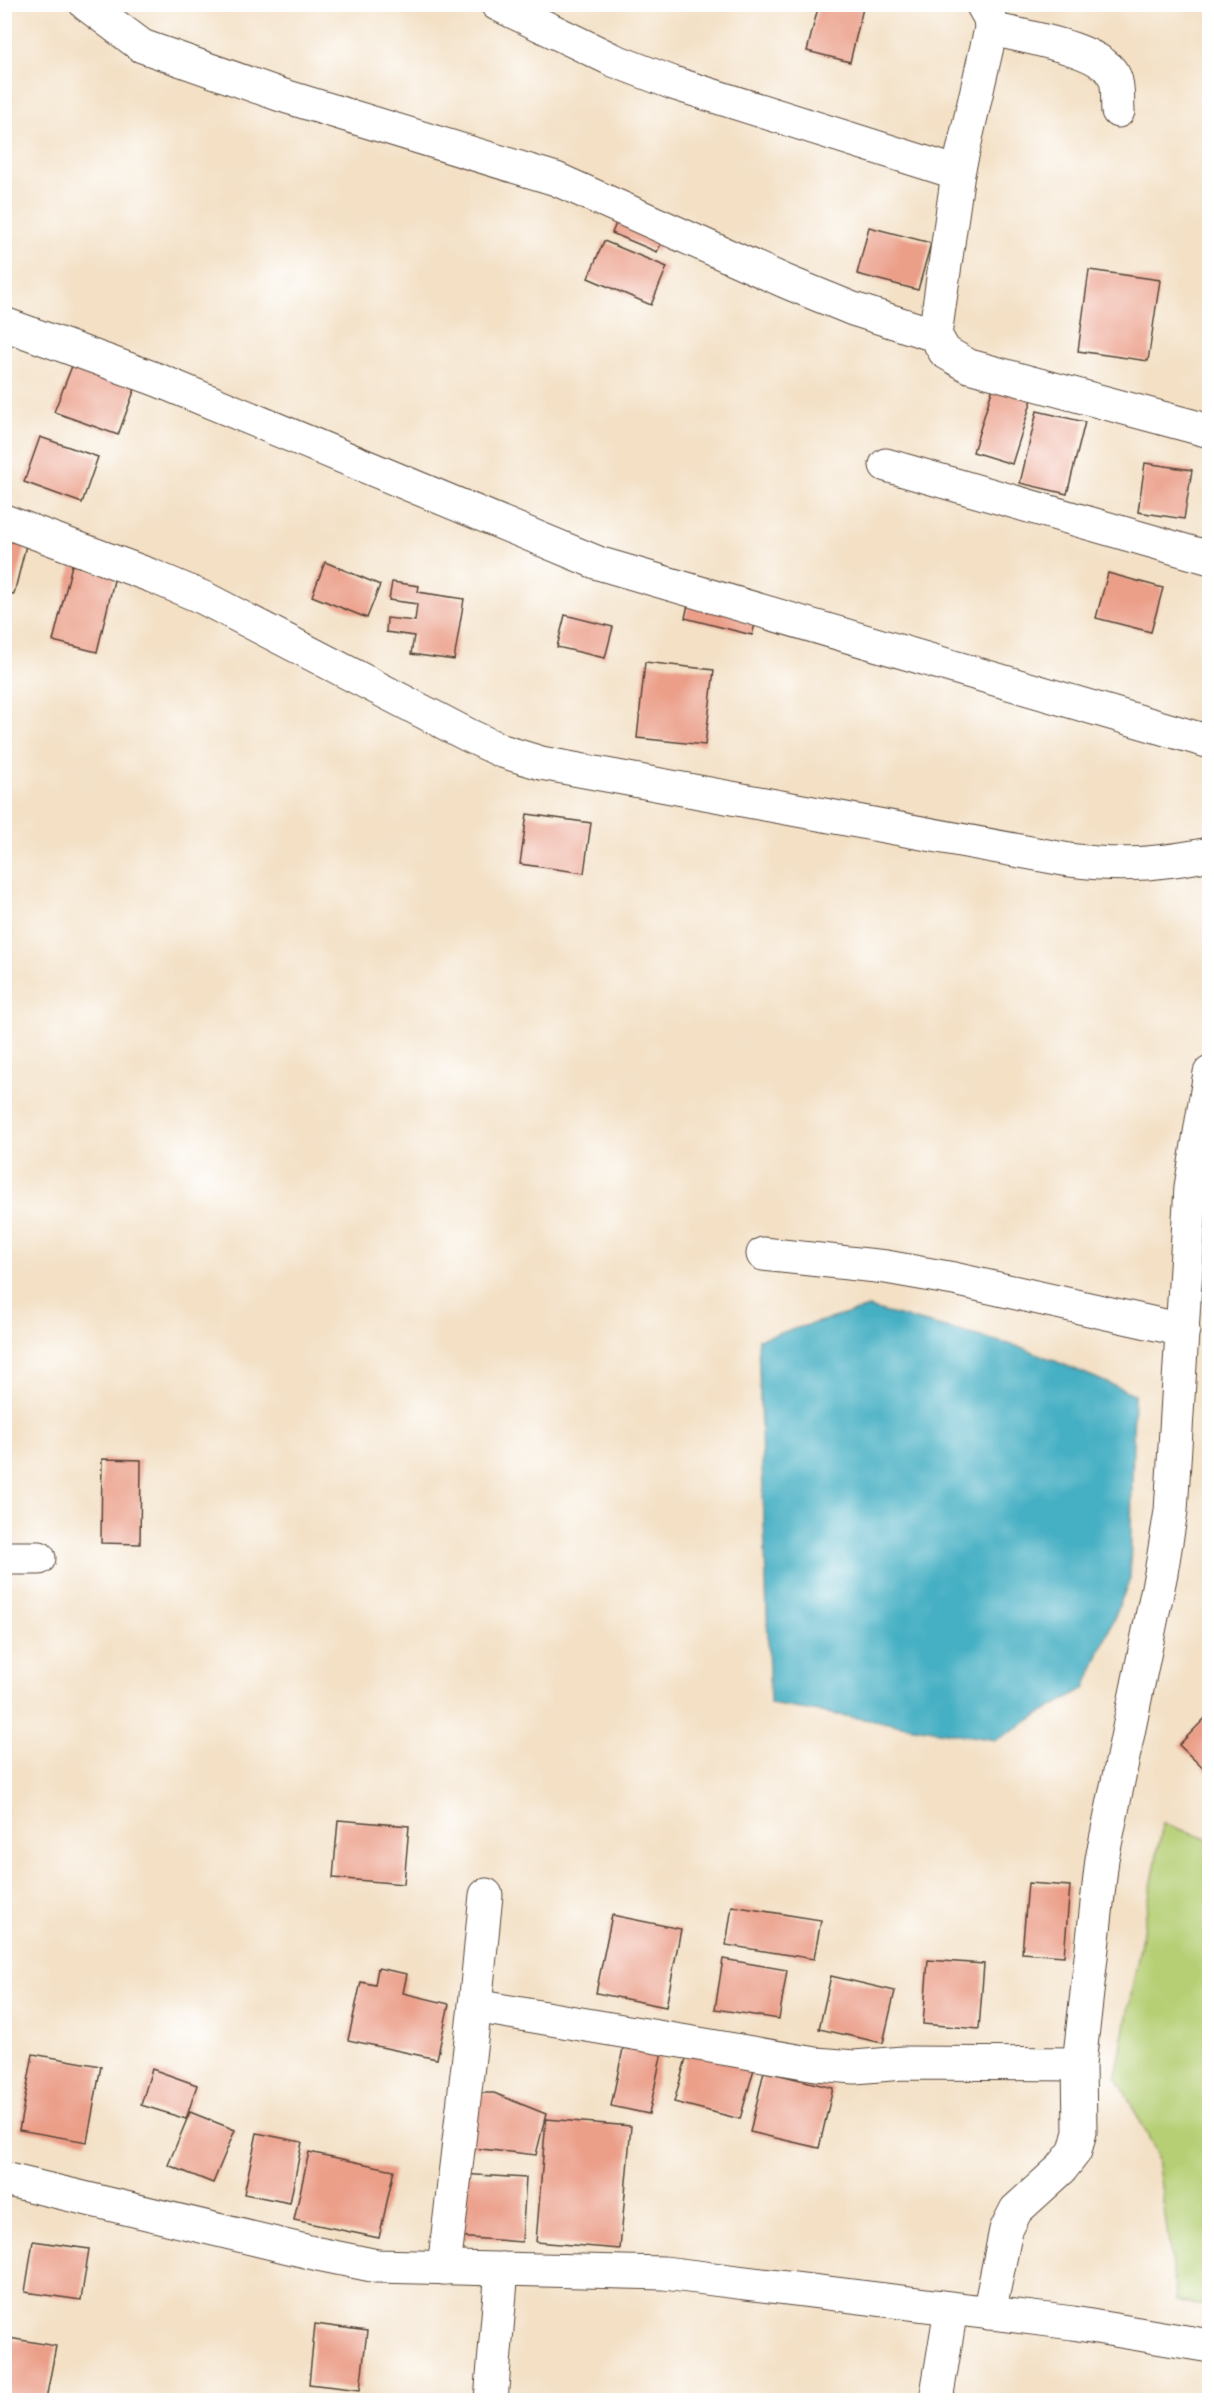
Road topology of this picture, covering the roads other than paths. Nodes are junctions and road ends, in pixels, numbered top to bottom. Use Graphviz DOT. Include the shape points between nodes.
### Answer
graph roads {
  1 [pos="86,4"];
  2 [pos="497,4"];
  3 [pos="986,17"];
  4 [pos="1118,111"];
  5 [pos="958,172"];
  6 [pos="4,324"];
  7 [pos="935,335"];
  8 [pos="1209,430"];
  9 [pos="886,465"];
  10 [pos="4,521"];
  11 [pos="1209,558"];
  12 [pos="1209,742"];
  13 [pos="1209,854"];
  14 [pos="1209,1073"];
  15 [pos="763,1254"];
  16 [pos="1183,1330"];
  17 [pos="4,1558"];
  18 [pos="39,1558"];
  19 [pos="486,1895"];
  20 [pos="475,2006"];
  21 [pos="1079,2064"];
  22 [pos="4,2179"];
  23 [pos="444,2268"];
  24 [pos="502,2269"];
  25 [pos="951,2309"];
  26 [pos="989,2313"];
  27 [pos="1209,2346"];
  28 [pos="490,2400"];
  29 [pos="936,2400"];
  1 -- 7 [label="street" via="142,46 281,95 556,179 789,283 853,309"];
  2 -- 5 [label="street" via="613,60 673,83"];
  3 -- 4 [label="street" via="1089,54 1106,65 1115,78"];
  3 -- 5 [label="street"];
  5 -- 7 [label="street"];
  6 -- 12 [label="street" via="158,380 598,563"];
  7 -- 8 [label="street" via="945,351 969,366"];
  9 -- 11 [label="street"];
  10 -- 13 [label="street" via="204,598 502,752 541,763 1113,866 1151,865"];
  14 -- 16 [label="street" via="1191,1187"];
  15 -- 16 [label="street" via="886,1267 954,1279"];
  16 -- 21 [label="street" via="1171,1511 1102,1859"];
  17 -- 18 [label="street"];
  19 -- 20 [label="street"];
  20 -- 21 [label="street" via="816,2064"];
  20 -- 23 [label="street"];
  21 -- 26 [label="street" via="1080,2132 1075,2151 1016,2210 1000,2248"];
  22 -- 23 [label="street" via="377,2266"];
  23 -- 24 [label="street"];
  24 -- 25 [label="street" via="664,2273"];
  24 -- 28 [label="street"];
  25 -- 26 [label="street"];
  25 -- 29 [label="street"];
  26 -- 27 [label="street"];
}
